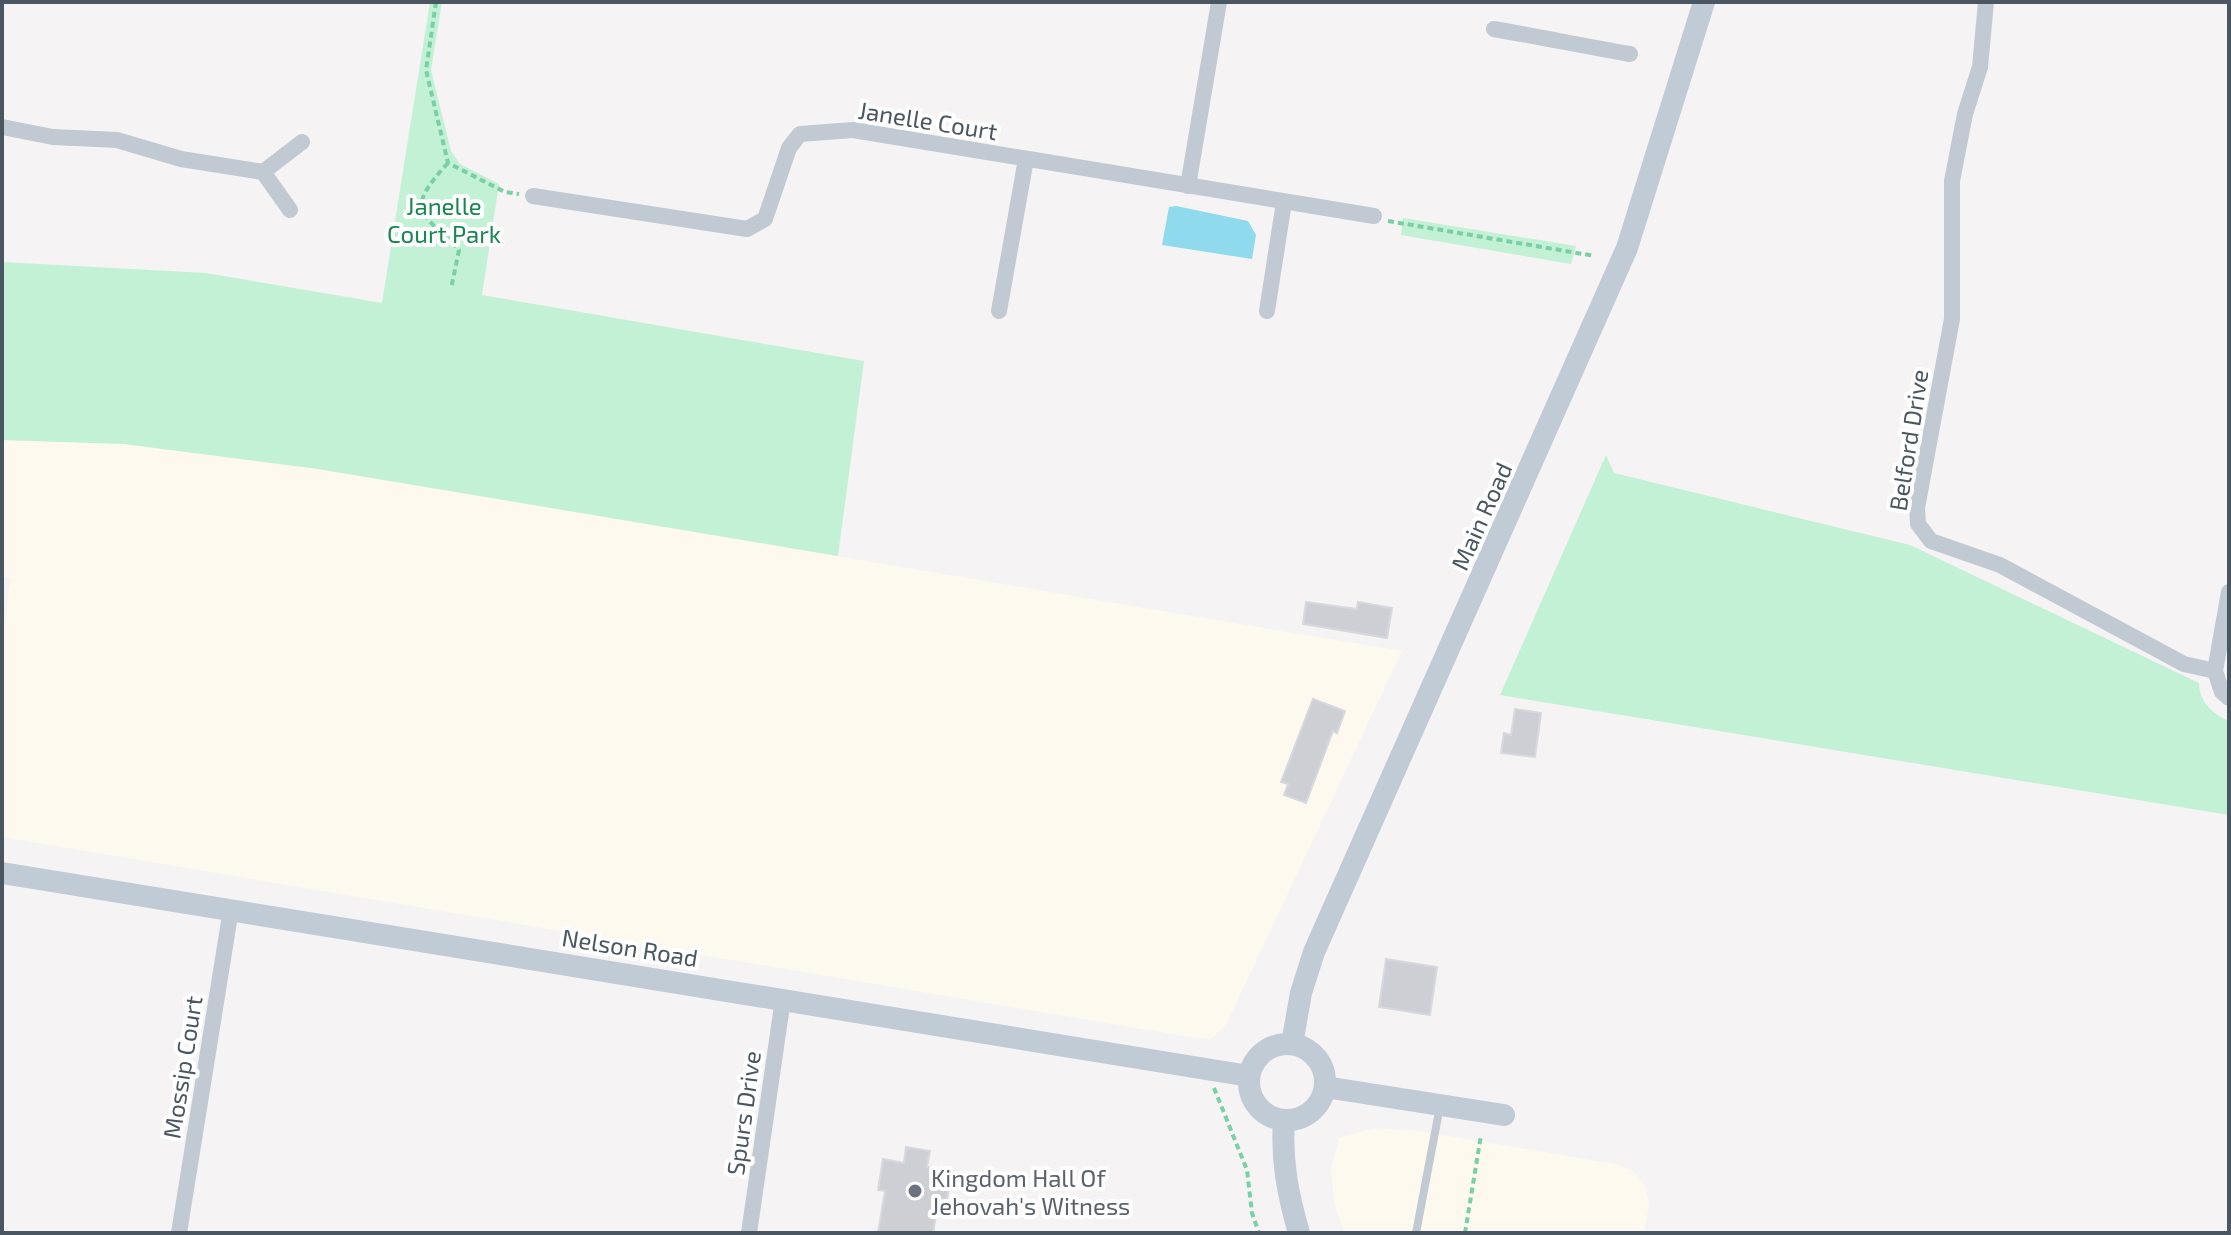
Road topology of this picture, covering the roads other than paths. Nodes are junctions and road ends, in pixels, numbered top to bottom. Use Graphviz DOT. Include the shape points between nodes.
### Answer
graph roads {
  1 [pos="1219,2"];
  2 [pos="1704,2"];
  3 [pos="1986,2"];
  4 [pos="1494,29"];
  5 [pos="1630,54"];
  6 [pos="2,127"];
  7 [pos="302,142"];
  8 [pos="1026,159"];
  9 [pos="263,172"];
  10 [pos="1188,186"];
  11 [pos="533,196"];
  12 [pos="1284,202"];
  13 [pos="290,210"];
  14 [pos="1374,216"];
  15 [pos="999,311"];
  16 [pos="1267,311"];
  17 [pos="2229,592"];
  18 [pos="2215,671"];
  19 [pos="2229,698"];
  20 [pos="2,873"];
  21 [pos="231,909"];
  22 [pos="783,999"];
  23 [pos="1292,1044"];
  24 [pos="1249,1076"];
  25 [pos="1325,1087"];
  26 [pos="1440,1105"];
  27 [pos="1504,1115"];
  28 [pos="1284,1120"];
  29 [pos="179,1233"];
  30 [pos="749,1233"];
  31 [pos="1299,1233"];
  32 [pos="1416,1233"];
  1 -- 10 [label="street"];
  2 -- 23 [label="main road, Main Road" via="1627,248 1314,952"];
  3 -- 18 [label="street, Belford Drive" via="1980,67 1952,181 1952,319 1918,524 1931,541 2000,565 2184,664"];
  4 -- 5 [label="street"];
  6 -- 9 [label="street" via="53,137 117,140 181,159"];
  7 -- 9 [label="street"];
  8 -- 10 [label="street, Janelle Court"];
  8 -- 11 [label="street, Janelle Court" via="853,130 800,134 789,148 765,219 747,229"];
  8 -- 15 [label="street"];
  9 -- 13 [label="street"];
  10 -- 12 [label="street, Janelle Court"];
  12 -- 14 [label="street, Janelle Court"];
  12 -- 16 [label="street"];
  17 -- 18 [label="street"];
  18 -- 19 [label="street"];
  20 -- 21 [label="main road, Nelson Road"];
  21 -- 22 [label="main road, Nelson Road"];
  21 -- 29 [label="street, Mossip Court"];
  22 -- 24 [label="main road, Nelson Road"];
  22 -- 30 [label="street, Spurs Drive"];
  23 -- 24 [label="main road" via="1269,1049 1252,1065"];
  23 -- 25 [label="main road" via="1320,1064"];
  24 -- 28 [label="main road" via="1253,1101 1261,1111"];
  25 -- 26 [label="main road"];
  25 -- 28 [label="main road" via="1315,1108"];
  26 -- 27 [label="main road"];
  26 -- 32 [label="lane"];
  28 -- 31 [label="main road" via="1287,1188"];
}
